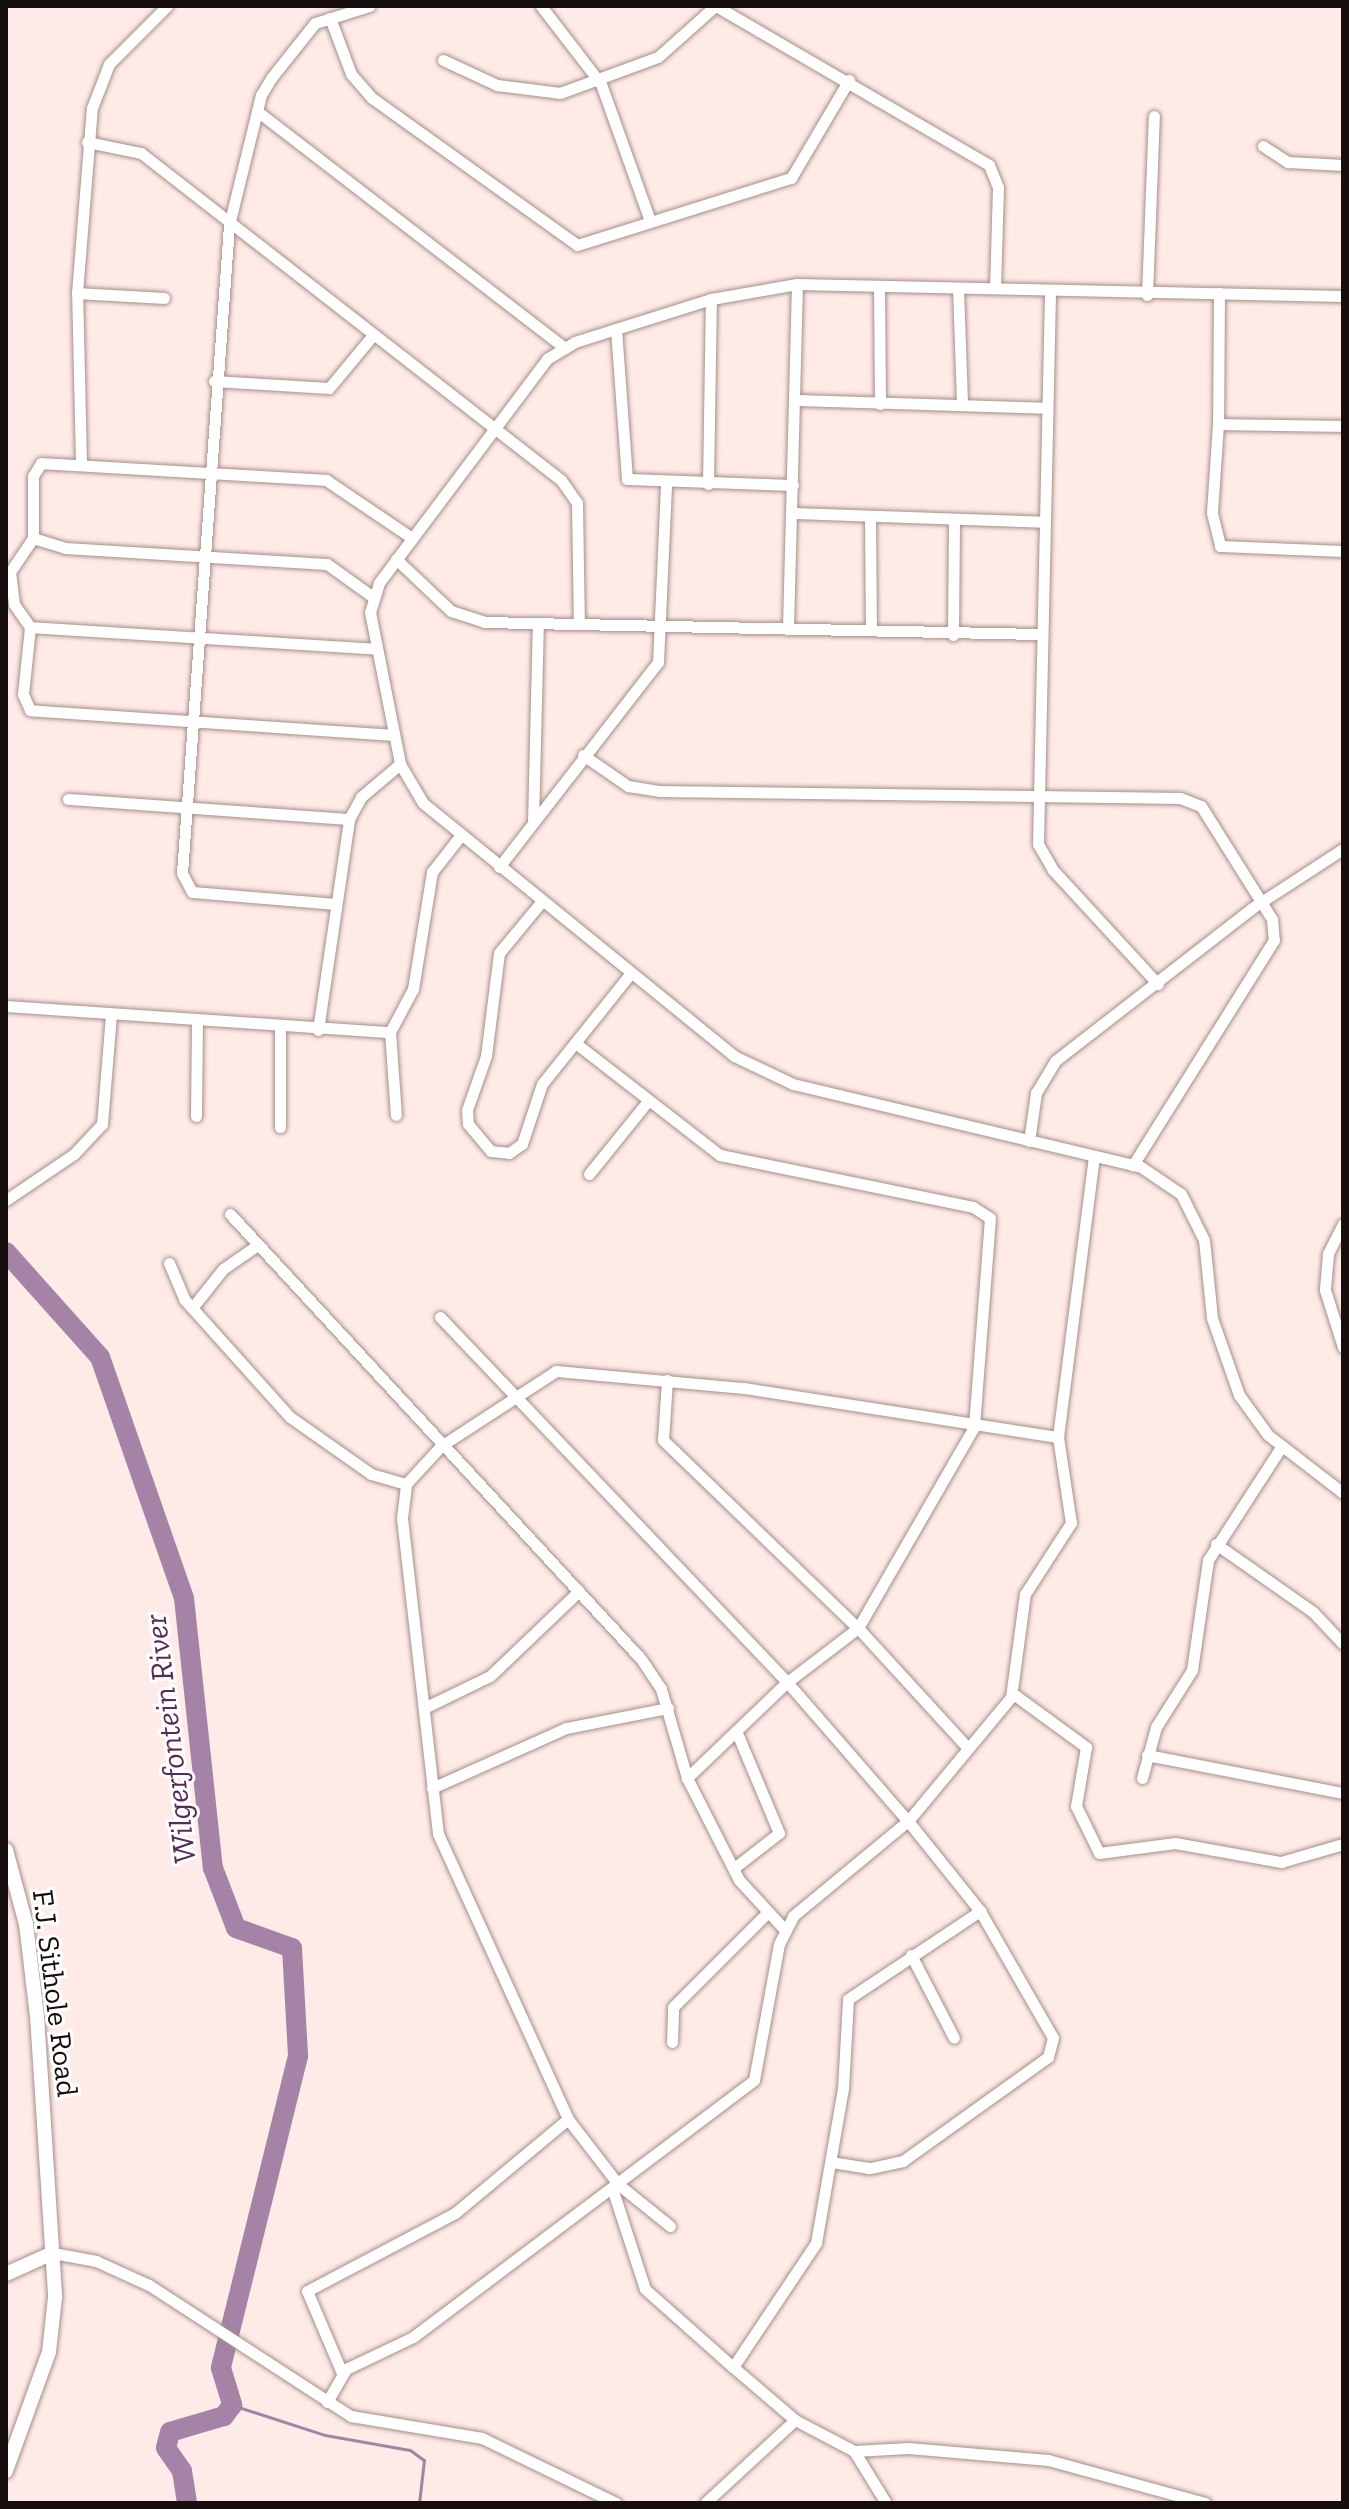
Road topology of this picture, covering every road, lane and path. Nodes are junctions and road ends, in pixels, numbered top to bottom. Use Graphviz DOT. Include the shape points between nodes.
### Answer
graph roads {
  1 [pos="167,6"];
  2 [pos="369,6"];
  3 [pos="541,6"];
  4 [pos="716,6"];
  5 [pos="330,18"];
  6 [pos="443,60"];
  7 [pos="849,80"];
  8 [pos="601,84"];
  9 [pos="257,111"];
  10 [pos="1154,116"];
  11 [pos="87,142"];
  12 [pos="1263,146"];
  13 [pos="1343,165"];
  14 [pos="650,221"];
  15 [pos="229,225"];
  16 [pos="797,284"];
  17 [pos="879,286"];
  18 [pos="995,287"];
  19 [pos="958,288"];
  20 [pos="77,293"];
  21 [pos="1050,293"];
  22 [pos="1219,293"];
  23 [pos="1147,295"];
  24 [pos="1343,296"];
  25 [pos="164,298"];
  26 [pos="711,299"];
  27 [pos="616,329"];
  28 [pos="373,335"];
  29 [pos="562,346"];
  30 [pos="214,381"];
  31 [pos="795,400"];
  32 [pos="880,404"];
  33 [pos="962,405"];
  34 [pos="1047,408"];
  35 [pos="1218,424"];
  36 [pos="1343,426"];
  37 [pos="497,429"];
  38 [pos="81,463"];
  39 [pos="209,472"];
  40 [pos="666,483"];
  41 [pos="708,484"];
  42 [pos="793,485"];
  43 [pos="793,513"];
  44 [pos="870,518"];
  45 [pos="954,520"];
  46 [pos="1045,522"];
  47 [pos="33,538"];
  48 [pos="412,538"];
  49 [pos="1343,551"];
  50 [pos="205,555"];
  51 [pos="396,559"];
  52 [pos="373,597"];
  53 [pos="538,623"];
  54 [pos="579,624"];
  55 [pos="665,625"];
  56 [pos="30,627"];
  57 [pos="788,627"];
  58 [pos="871,630"];
  59 [pos="1040,634"];
  60 [pos="953,635"];
  61 [pos="199,640"];
  62 [pos="376,649"];
  63 [pos="194,723"];
  64 [pos="394,735"];
  65 [pos="583,755"];
  66 [pos="400,764"];
  67 [pos="68,799"];
  68 [pos="1040,799"];
  69 [pos="187,807"];
  70 [pos="349,819"];
  71 [pos="533,823"];
  72 [pos="461,835"];
  73 [pos="1343,849"];
  74 [pos="499,867"];
  75 [pos="542,901"];
  76 [pos="1259,903"];
  77 [pos="336,904"];
  78 [pos="631,973"];
  79 [pos="1158,984"];
  80 [pos="6,1006"];
  81 [pos="111,1014"];
  82 [pos="197,1021"];
  83 [pos="280,1027"];
  84 [pos="318,1030"];
  85 [pos="390,1032"];
  86 [pos="578,1045"];
  87 [pos="647,1102"];
  88 [pos="396,1115"];
  89 [pos="196,1116"];
  90 [pos="280,1127"];
  91 [pos="1029,1141"];
  92 [pos="1094,1156"];
  93 [pos="1133,1165"];
  94 [pos="589,1174"];
  95 [pos="10,1199"];
  96 [pos="230,1214"];
  97 [pos="1343,1224"];
  98 [pos="255,1247"];
  99 [pos="169,1263"];
  100 [pos="192,1308"];
  101 [pos="440,1317"];
  102 [pos="1343,1347"];
  103 [pos="667,1380"];
  104 [pos="512,1393"];
  105 [pos="974,1427"];
  106 [pos="1058,1437"];
  107 [pos="441,1446"];
  108 [pos="1281,1447"];
  109 [pos="406,1484"];
  110 [pos="1343,1493"];
  111 [pos="1216,1544"];
  112 [pos="579,1591"];
  113 [pos="858,1628"];
  114 [pos="1343,1644"];
  115 [pos="787,1682"];
  116 [pos="1012,1693"];
  117 [pos="424,1708"];
  118 [pos="668,1708"];
  119 [pos="737,1733"];
  120 [pos="967,1747"];
  121 [pos="1147,1755"];
  122 [pos="687,1778"];
  123 [pos="1142,1778"];
  124 [pos="432,1788"];
  125 [pos="1343,1793"];
  126 [pos="908,1821"];
  127 [pos="1343,1844"];
  128 [pos="6,1850"];
  129 [pos="734,1868"];
  130 [pos="980,1911"];
  131 [pos="768,1912"];
  132 [pos="784,1929"];
  133 [pos="911,1955"];
  134 [pos="954,2038"];
  135 [pos="672,2042"];
  136 [pos="568,2119"];
  137 [pos="833,2162"];
  138 [pos="615,2186"];
  139 [pos="670,2226"];
  140 [pos="53,2253"];
  141 [pos="6,2274"];
  142 [pos="733,2367"];
  143 [pos="342,2373"];
  144 [pos="327,2402"];
  145 [pos="795,2420"];
  146 [pos="854,2451"];
  147 [pos="6,2471"];
  148 [pos="616,2503"];
  149 [pos="705,2503"];
  150 [pos="886,2503"];
  151 [pos="1205,2503"];
  1 -- 11 [label="street" via="109,64"];
  2 -- 5 [label="street"];
  3 -- 8 [label="street"];
  4 -- 7 [label="street"];
  4 -- 8 [label="street" via="658,57"];
  5 -- 9 [label="street" via="304,34"];
  5 -- 14 [label="street" via="358,85 558,237 577,245"];
  6 -- 8 [label="street" via="537,94"];
  7 -- 14 [label="street" via="791,178"];
  7 -- 18 [label="street" via="992,169"];
  8 -- 14 [label="street"];
  9 -- 15 [label="street"];
  9 -- 29 [label="street"];
  10 -- 23 [label="street"];
  11 -- 15 [label="street" via="141,153"];
  11 -- 20 [label="street"];
  12 -- 13 [label="street" via="1288,162"];
  15 -- 28 [label="street"];
  15 -- 30 [label="street"];
  16 -- 17 [label="street"];
  16 -- 26 [label="street"];
  16 -- 31 [label="street"];
  17 -- 19 [label="street"];
  17 -- 32 [label="street"];
  18 -- 19 [label="street"];
  18 -- 21 [label="street"];
  19 -- 33 [label="street"];
  20 -- 25 [label="street"];
  20 -- 38 [label="street"];
  21 -- 23 [label="street"];
  21 -- 34 [label="street"];
  22 -- 23 [label="street"];
  22 -- 24 [label="street"];
  22 -- 35 [label="street"];
  26 -- 27 [label="street"];
  26 -- 41 [label="street"];
  27 -- 29 [label="street"];
  27 -- 40 [label="street" via="624,473 635,482"];
  28 -- 30 [label="street" via="329,388"];
  28 -- 37 [label="street"];
  29 -- 37 [label="street"];
  30 -- 39 [label="street"];
  31 -- 32 [label="street"];
  31 -- 42 [label="street"];
  32 -- 33 [label="street"];
  33 -- 34 [label="street"];
  34 -- 46 [label="street"];
  35 -- 36 [label="street"];
  35 -- 49 [label="street" via="1212,513 1220,546"];
  37 -- 48 [label="street"];
  37 -- 54 [label="street" via="572,491"];
  38 -- 39 [label="street"];
  38 -- 47 [label="street" via="36,468"];
  39 -- 48 [label="street" via="332,482"];
  39 -- 50 [label="street"];
  40 -- 41 [label="street"];
  40 -- 55 [label="street"];
  41 -- 42 [label="street"];
  42 -- 43 [label="street"];
  43 -- 44 [label="street"];
  43 -- 57 [label="street"];
  44 -- 45 [label="street"];
  44 -- 58 [label="street"];
  45 -- 46 [label="street"];
  45 -- 60 [label="street"];
  46 -- 59 [label="street"];
  47 -- 50 [label="street" via="65,548"];
  47 -- 56 [label="street" via="10,572 14,604"];
  48 -- 51 [label="street"];
  50 -- 52 [label="street" via="327,564"];
  50 -- 61 [label="street"];
  51 -- 52 [label="street"];
  51 -- 53 [label="street" via="459,616"];
  52 -- 62 [label="street"];
  53 -- 54 [label="street"];
  53 -- 71 [label="street"];
  54 -- 55 [label="street"];
  55 -- 57 [label="street"];
  55 -- 65 [label="street" via="658,662"];
  56 -- 61 [label="street"];
  56 -- 63 [label="street" via="23,694 30,710"];
  57 -- 58 [label="street"];
  58 -- 60 [label="street"];
  59 -- 60 [label="street"];
  59 -- 68 [label="street"];
  61 -- 62 [label="street"];
  61 -- 63 [label="street"];
  62 -- 64 [label="street"];
  63 -- 64 [label="street"];
  63 -- 69 [label="street"];
  64 -- 66 [label="street"];
  65 -- 68 [label="street" via="628,786 659,791"];
  65 -- 71 [label="street"];
  66 -- 70 [label="street" via="361,797"];
  66 -- 72 [label="street" via="423,803"];
  67 -- 69 [label="street"];
  68 -- 76 [label="street" via="1189,799 1208,815"];
  68 -- 79 [label="street" via="1038,838 1046,859"];
  69 -- 70 [label="street"];
  69 -- 77 [label="street" via="188,890"];
  70 -- 77 [label="street"];
  71 -- 74 [label="street"];
  72 -- 74 [label="street"];
  72 -- 85 [label="street" via="432,872 413,989"];
  73 -- 76 [label="street"];
  74 -- 75 [label="street"];
  75 -- 78 [label="street"];
  75 -- 86 [label="street" via="499,953 486,1056 467,1110 468,1124 491,1151 509,1153 522,1144 542,1084"];
  76 -- 79 [label="street"];
  76 -- 93 [label="street" via="1275,929 1269,955"];
  77 -- 84 [label="street"];
  78 -- 86 [label="street"];
  78 -- 91 [label="street" via="772,1077"];
  79 -- 91 [label="street" via="1055,1061 1036,1093"];
  80 -- 81 [label="street"];
  81 -- 82 [label="street"];
  81 -- 95 [label="street" via="102,1124"];
  82 -- 83 [label="street"];
  82 -- 89 [label="street"];
  83 -- 84 [label="street"];
  83 -- 90 [label="street"];
  84 -- 85 [label="street"];
  85 -- 88 [label="street"];
  86 -- 87 [label="street"];
  87 -- 94 [label="street"];
  87 -- 105 [label="street" via="720,1155 987,1213 991,1248"];
  91 -- 92 [label="street"];
  92 -- 93 [label="street"];
  92 -- 106 [label="street"];
  93 -- 108 [label="street" via="1181,1194 1194,1212 1223,1366"];
  96 -- 98 [label="street"];
  97 -- 102 [label="street" via="1328,1254 1325,1290"];
  98 -- 100 [label="street" via="223,1269"];
  98 -- 107 [label="street"];
  99 -- 100 [label="street"];
  100 -- 109 [label="street" via="290,1417 371,1474"];
  101 -- 104 [label="street"];
  103 -- 104 [label="street" via="556,1371"];
  103 -- 105 [label="street"];
  103 -- 113 [label="street" via="663,1440"];
  104 -- 107 [label="street"];
  104 -- 115 [label="street"];
  105 -- 106 [label="street"];
  105 -- 113 [label="street"];
  106 -- 116 [label="street" via="1070,1532 1025,1594"];
  107 -- 109 [label="street"];
  107 -- 112 [label="street"];
  108 -- 110 [label="street"];
  108 -- 111 [label="street"];
  109 -- 117 [label="street" via="402,1518"];
  111 -- 114 [label="street" via="1313,1612"];
  111 -- 121 [label="street" via="1199,1588 1192,1670"];
  112 -- 117 [label="street" via="490,1676"];
  112 -- 118 [label="street" via="641,1659"];
  113 -- 115 [label="street"];
  113 -- 120 [label="street"];
  115 -- 119 [label="street"];
  115 -- 126 [label="street"];
  116 -- 120 [label="street"];
  116 -- 127 [label="street" via="1086,1747 1076,1806 1099,1853 1175,1843 1281,1862"];
  117 -- 124 [label="street"];
  118 -- 122 [label="street"];
  118 -- 124 [label="street" via="566,1728"];
  119 -- 122 [label="street"];
  119 -- 129 [label="street" via="779,1833"];
  120 -- 126 [label="street"];
  121 -- 123 [label="street"];
  121 -- 125 [label="street"];
  122 -- 129 [label="street"];
  124 -- 136 [label="street" via="438,1834"];
  126 -- 130 [label="street"];
  126 -- 132 [label="street"];
  128 -- 140 [label="street, F.J. Sithole Road" via="26,1924"];
  129 -- 131 [label="street"];
  130 -- 133 [label="street"];
  130 -- 137 [label="street" via="1050,2031 1053,2051 903,2161 869,2168"];
  131 -- 132 [label="street"];
  131 -- 135 [label="street" via="673,2007"];
  132 -- 138 [label="street" via="757,2075"];
  133 -- 134 [label="street"];
  133 -- 137 [label="street" via="848,1999"];
  136 -- 138 [label="street"];
  136 -- 143 [label="street" via="455,2213 307,2291"];
  137 -- 142 [label="street" via="812,2252"];
  138 -- 139 [label="street"];
  138 -- 142 [label="street" via="645,2289"];
  138 -- 143 [label="street" via="413,2337"];
  140 -- 141 [label="street"];
  140 -- 144 [label="street" via="123,2271"];
  140 -- 147 [label="street, F.J. Sithole Road" via="49,2352"];
  142 -- 145 [label="street"];
  143 -- 144 [label="street"];
  144 -- 148 [label="street" via="364,2422 493,2442"];
  145 -- 146 [label="street"];
  145 -- 149 [label="street"];
  146 -- 150 [label="street"];
  146 -- 151 [label="street" via="908,2448 1048,2460"];
}
